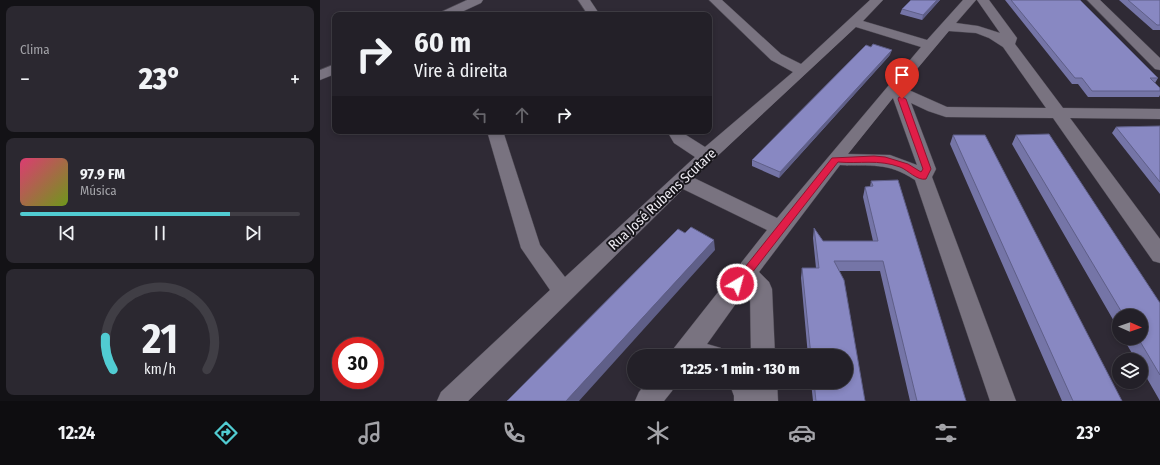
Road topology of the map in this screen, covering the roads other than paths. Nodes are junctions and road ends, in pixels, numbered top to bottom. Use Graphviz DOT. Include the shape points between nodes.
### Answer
graph roads {
  1 [pos="477,0"];
  2 [pos="584,0"];
  3 [pos="715,0"];
  4 [pos="970,0"];
  5 [pos="982,0"];
  6 [pos="1093,0"];
  7 [pos="867,3"];
  8 [pos="452,12"];
  9 [pos="592,12"];
  10 [pos="854,22"];
  11 [pos="945,27"];
  12 [pos="1008,44"];
  13 [pos="928,45"];
  14 [pos="1160,66"];
  15 [pos="332,70"];
  16 [pos="802,71"];
  17 [pos="320,76"];
  18 [pos="893,89"];
  19 [pos="946,112"];
  20 [pos="1058,114"];
  21 [pos="1160,114"];
  22 [pos="913,129"];
  23 [pos="496,134"];
  24 [pos="677,134"];
  25 [pos="706,156"];
  26 [pos="835,160"];
  27 [pos="923,177"];
  28 [pos="681,180"];
  29 [pos="780,228"];
  30 [pos="1160,255"];
  31 [pos="746,273"];
  32 [pos="564,292"];
  33 [pos="689,349"];
  34 [pos="763,349"];
  35 [pos="657,389"];
  36 [pos="744,389"];
  37 [pos="764,389"];
  38 [pos="450,401"];
  39 [pos="648,401"];
  40 [pos="747,401"];
  41 [pos="765,401"];
  42 [pos="1003,401"];
  1 -- 8 [label="street"];
  2 -- 9 [label="street"];
  3 -- 16 [label="street" via="776,57"];
  4 -- 11 [label="street"];
  5 -- 12 [label="street" via="1010,38"];
  6 -- 14 [label="street"];
  7 -- 10 [label="street, Rua José Rubens Scutare"];
  10 -- 13 [label="street"];
  10 -- 16 [label="street, Rua José Rubens Scutare"];
  11 -- 12 [label="street" via="983,31"];
  11 -- 13 [label="street"];
  12 -- 20 [label="street"];
  13 -- 18 [label="street"];
  15 -- 17 [label="street"];
  16 -- 25 [label="street, Rua José Rubens Scutare"];
  18 -- 19 [label="street"];
  18 -- 22 [label="street" via="902,99"];
  18 -- 26 [label="street"];
  19 -- 20 [label="street"];
  19 -- 22 [label="street" via="925,120"];
  20 -- 21 [label="street"];
  20 -- 30 [label="street"];
  22 -- 27 [label="street" via="927,169"];
  23 -- 32 [label="street" via="531,248"];
  24 -- 25 [label="street" via="680,139"];
  25 -- 28 [label="street, Rua José Rubens Scutare"];
  26 -- 27 [label="street" via="885,160 905,166"];
  26 -- 29 [label="street"];
  27 -- 42 [label="street"];
  28 -- 29 [label="street"];
  28 -- 32 [label="street, Rua José Rubens Scutare"];
  29 -- 31 [label="street"];
  31 -- 33 [label="street"];
  31 -- 34 [label="street" via="761,289"];
  32 -- 38 [label="street, Rua José Rubens Scutare"];
  35 -- 39 [label="street"];
  36 -- 40 [label="street"];
  37 -- 41 [label="street"];
}
